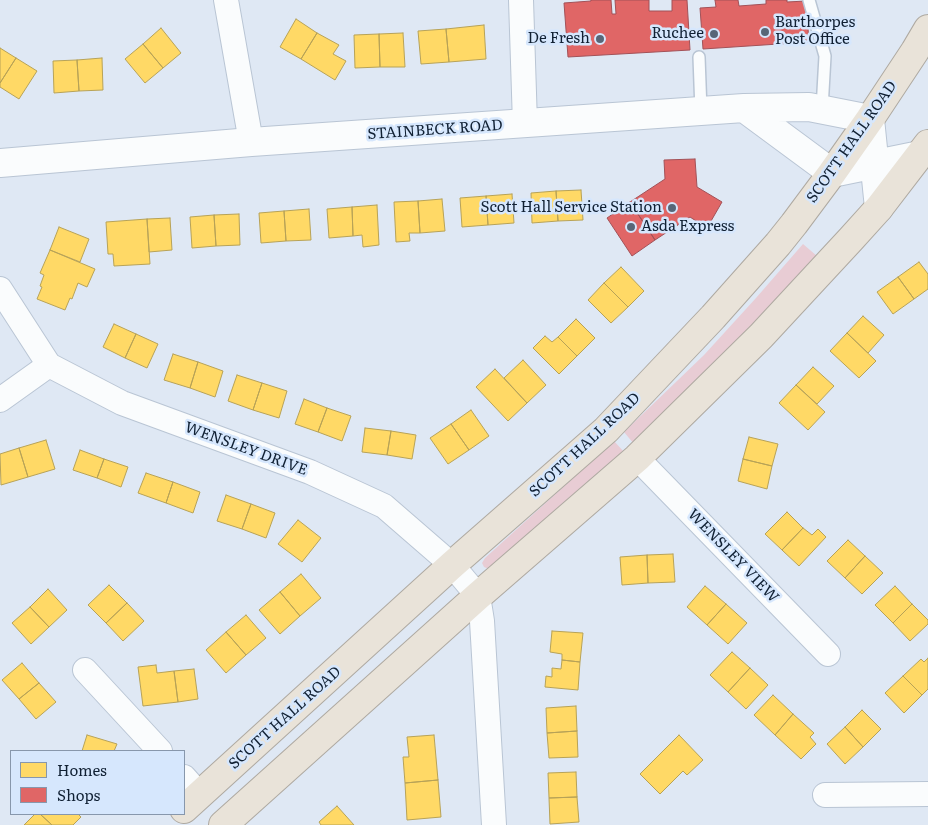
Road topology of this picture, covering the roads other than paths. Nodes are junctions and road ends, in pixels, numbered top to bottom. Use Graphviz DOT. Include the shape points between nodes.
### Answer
graph roads {
  1 [pos="226,0"];
  2 [pos="521,0"];
  3 [pos="809,0"];
  4 [pos="924,43"];
  5 [pos="699,57"];
  6 [pos="744,108"];
  7 [pos="822,109"];
  8 [pos="702,111"];
  9 [pos="870,118"];
  10 [pos="525,124"];
  11 [pos="251,142"];
  12 [pos="924,150"];
  13 [pos="0,163"];
  14 [pos="874,165"];
  15 [pos="832,173"];
  16 [pos="879,208"];
  17 [pos="0,289"];
  18 [pos="50,365"];
  19 [pos="0,400"];
  20 [pos="638,458"];
  21 [pos="452,566"];
  22 [pos="480,609"];
  23 [pos="828,654"];
  24 [pos="85,670"];
  25 [pos="159,750"];
  26 [pos="189,794"];
  27 [pos="928,794"];
  28 [pos="825,795"];
  29 [pos="177,815"];
  30 [pos="166,825"];
  31 [pos="223,825"];
  32 [pos="494,825"];
  1 -- 11 [label="street"];
  2 -- 10 [label="street"];
  3 -- 7 [label="lane" via="825,56"];
  4 -- 9 [label="highway, SCOTT HALL ROAD"];
  5 -- 8 [label="lane"];
  6 -- 7 [label="street, STAINBECK ROAD" via="808,106"];
  6 -- 8 [label="street, STAINBECK ROAD"];
  6 -- 15 [label="street"];
  7 -- 9 [label="street, STAINBECK ROAD"];
  8 -- 10 [label="street, STAINBECK ROAD"];
  9 -- 14 [label="street"];
  9 -- 15 [label="highway, SCOTT HALL ROAD"];
  10 -- 11 [label="street, STAINBECK ROAD"];
  11 -- 13 [label="street, STAINBECK ROAD"];
  12 -- 14 [label="street"];
  12 -- 16 [label="highway"];
  14 -- 15 [label="street"];
  14 -- 16 [label="street"];
  15 -- 21 [label="highway, SCOTT HALL ROAD" via="778,244 606,430"];
  16 -- 20 [label="highway" via="761,336"];
  17 -- 18 [label="street, WENSLEY DRIVE"];
  18 -- 19 [label="street"];
  18 -- 21 [label="street, WENSLEY DRIVE" via="122,403 310,472 384,506"];
  20 -- 22 [label="highway"];
  20 -- 23 [label="street, WENSLEY VIEW"];
  21 -- 22 [label="street, WENSLEY DRIVE"];
  21 -- 26 [label="highway, SCOTT HALL ROAD"];
  22 -- 31 [label="highway" via="455,617"];
  22 -- 32 [label="street"];
  24 -- 25 [label="street"];
  27 -- 28 [label="street"];
  29 -- 30 [label="highway"];
}
